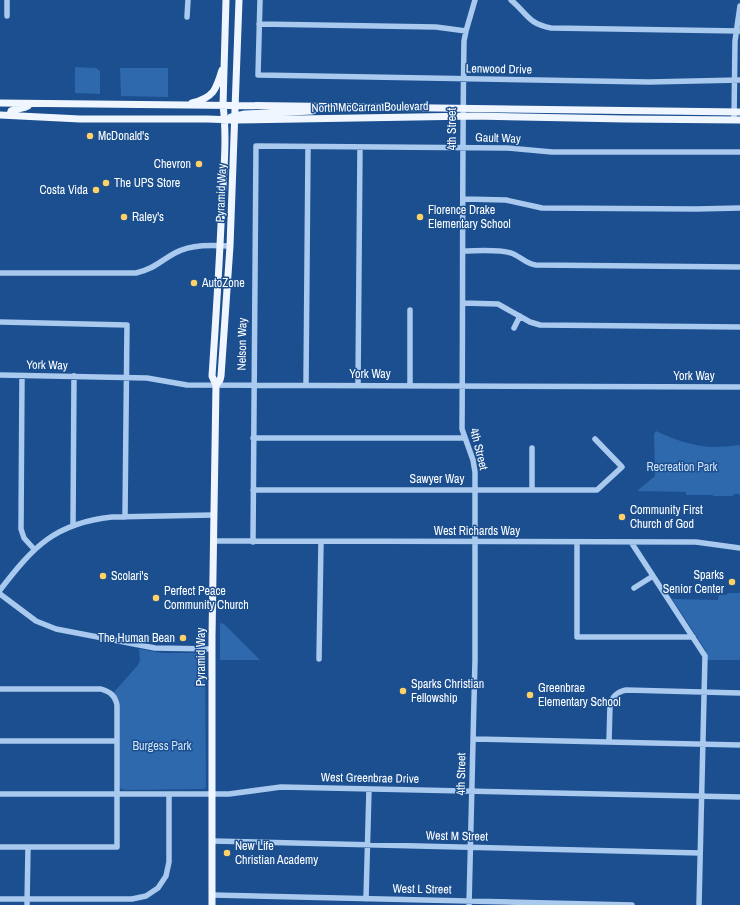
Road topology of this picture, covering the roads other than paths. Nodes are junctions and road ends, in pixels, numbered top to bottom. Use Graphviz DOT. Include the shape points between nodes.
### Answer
graph roads {
  1 [pos="7,0"];
  2 [pos="188,0"];
  3 [pos="226,0"];
  4 [pos="239,0"];
  5 [pos="260,0"];
  6 [pos="475,0"];
  7 [pos="511,0"];
  8 [pos="740,6"];
  9 [pos="7,16"];
  10 [pos="187,17"];
  11 [pos="259,24"];
  12 [pos="466,31"];
  13 [pos="738,31"];
  14 [pos="225,61"];
  15 [pos="463,79"];
  16 [pos="737,80"];
  17 [pos="0,103"];
  18 [pos="32,104"];
  19 [pos="184,105"];
  20 [pos="223,105"];
  21 [pos="236,106"];
  22 [pos="326,106"];
  23 [pos="463,108"];
  24 [pos="0,114"];
  25 [pos="10,115"];
  26 [pos="463,116"];
  27 [pos="737,116"];
  28 [pos="235,118"];
  29 [pos="225,120"];
  30 [pos="256,146"];
  31 [pos="308,147"];
  32 [pos="360,147"];
  33 [pos="463,147"];
  34 [pos="740,152"];
  35 [pos="464,199"];
  36 [pos="740,208"];
  37 [pos="220,246"];
  38 [pos="230,246"];
  39 [pos="464,251"];
  40 [pos="740,267"];
  41 [pos="0,272"];
  42 [pos="463,303"];
  43 [pos="410,310"];
  44 [pos="520,316"];
  45 [pos="0,322"];
  46 [pos="740,327"];
  47 [pos="514,328"];
  48 [pos="0,375"];
  49 [pos="22,376"];
  50 [pos="74,376"];
  51 [pos="126,377"];
  52 [pos="216,385"];
  53 [pos="253,385"];
  54 [pos="306,385"];
  55 [pos="358,385"];
  56 [pos="410,385"];
  57 [pos="462,385"];
  58 [pos="740,387"];
  59 [pos="253,438"];
  60 [pos="465,438"];
  61 [pos="595,439"];
  62 [pos="532,448"];
  63 [pos="253,490"];
  64 [pos="475,490"];
  65 [pos="532,490"];
  66 [pos="213,515"];
  67 [pos="125,517"];
  68 [pos="73,526"];
  69 [pos="213,541"];
  70 [pos="253,542"];
  71 [pos="321,542"];
  72 [pos="475,542"];
  73 [pos="577,542"];
  74 [pos="631,542"];
  75 [pos="740,548"];
  76 [pos="34,549"];
  77 [pos="653,576"];
  78 [pos="634,588"];
  79 [pos="0,590"];
  80 [pos="0,594"];
  81 [pos="693,637"];
  82 [pos="212,649"];
  83 [pos="320,658"];
  84 [pos="0,689"];
  85 [pos="704,692"];
  86 [pos="740,693"];
  87 [pos="473,739"];
  88 [pos="0,741"];
  89 [pos="116,741"];
  90 [pos="610,742"];
  91 [pos="703,744"];
  92 [pos="740,745"];
  93 [pos="369,789"];
  94 [pos="472,792"];
  95 [pos="0,794"];
  96 [pos="117,794"];
  97 [pos="169,794"];
  98 [pos="213,794"];
  99 [pos="702,797"];
  100 [pos="740,797"];
  101 [pos="212,842"];
  102 [pos="368,845"];
  103 [pos="0,847"];
  104 [pos="28,847"];
  105 [pos="470,847"];
  106 [pos="700,853"];
  107 [pos="212,896"];
  108 [pos="0,899"];
  109 [pos="366,899"];
  110 [pos="27,902"];
  111 [pos="469,903"];
  112 [pos="212,905"];
  113 [pos="632,905"];
  114 [pos="699,905"];
  1 -- 9 [label="street"];
  2 -- 10 [label="street"];
  3 -- 14 [label="main road, Pyramid Way"];
  4 -- 21 [label="main road, Pyramid Way"];
  5 -- 11 [label="street"];
  6 -- 12 [label="street, 4th Street"];
  7 -- 13 [label="street" via="533,21 551,28"];
  8 -- 13 [label="street"];
  11 -- 12 [label="street" via="436,27"];
  11 -- 15 [label="street, Lenwood Drive" via="258,75"];
  12 -- 15 [label="street, 4th Street"];
  13 -- 16 [label="street"];
  14 -- 19 [label="main road" via="214,92 204,99"];
  14 -- 20 [label="main road, Pyramid Way"];
  15 -- 16 [label="street, Lenwood Drive" via="649,82"];
  15 -- 23 [label="street, 4th Street"];
  16 -- 27 [label="street"];
  17 -- 18 [label="main road, North McCarran Boulevard"];
  18 -- 19 [label="main road, North McCarran Boulevard"];
  18 -- 25 [label="main road" via="14,109"];
  19 -- 20 [label="main road, North McCarran Boulevard"];
  20 -- 21 [label="main road, North McCarran Boulevard"];
  20 -- 29 [label="main road, Pyramid Way"];
  21 -- 22 [label="main road, North McCarran Boulevard"];
  21 -- 28 [label="main road, Pyramid Way"];
  22 -- 23 [label="main road, North McCarran Boulevard"];
  22 -- 28 [label="main road" via="312,111"];
  23 -- 26 [label="street, 4th Street"];
  23 -- 27 [label="main road, North McCarran Boulevard"];
  24 -- 25 [label="main road, North McCarran Boulevard"];
  25 -- 29 [label="main road, North McCarran Boulevard"];
  26 -- 27 [label="main road, North McCarran Boulevard" via="702,120"];
  26 -- 28 [label="main road, North McCarran Boulevard"];
  26 -- 33 [label="street, 4th Street"];
  28 -- 29 [label="main road, North McCarran Boulevard"];
  28 -- 38 [label="main road, Pyramid Way"];
  29 -- 37 [label="main road, Pyramid Way"];
  30 -- 31 [label="street, Gault Way"];
  30 -- 53 [label="street, Nelson Way"];
  31 -- 32 [label="street, Gault Way"];
  31 -- 54 [label="street"];
  32 -- 33 [label="street, Gault Way"];
  32 -- 55 [label="street"];
  33 -- 34 [label="street, Gault Way" via="552,152"];
  33 -- 35 [label="street, 4th Street"];
  35 -- 36 [label="street" via="506,200 542,208"];
  35 -- 39 [label="street, 4th Street"];
  37 -- 38 [label="street"];
  37 -- 41 [label="street" via="200,246 183,250 136,274"];
  37 -- 52 [label="main road, Pyramid Way" via="212,376"];
  38 -- 52 [label="main road, Pyramid Way" via="221,376"];
  39 -- 40 [label="street" via="504,251 536,266"];
  39 -- 42 [label="street, 4th Street"];
  42 -- 44 [label="street" via="498,304"];
  42 -- 57 [label="street, 4th Street"];
  43 -- 56 [label="street"];
  44 -- 46 [label="street" via="540,325"];
  44 -- 47 [label="street"];
  45 -- 51 [label="street" via="127,324"];
  48 -- 49 [label="street, York Way"];
  49 -- 50 [label="street, York Way"];
  49 -- 76 [label="street" via="21,529 24,538"];
  50 -- 51 [label="street, York Way"];
  50 -- 68 [label="street"];
  51 -- 52 [label="street, York Way" via="187,385"];
  51 -- 67 [label="street"];
  52 -- 53 [label="street, York Way"];
  52 -- 66 [label="main road, Pyramid Way"];
  53 -- 54 [label="street, York Way"];
  53 -- 59 [label="street, Nelson Way"];
  54 -- 55 [label="street, York Way"];
  55 -- 56 [label="street, York Way"];
  56 -- 57 [label="street, York Way"];
  57 -- 58 [label="street, York Way"];
  57 -- 60 [label="street, 4th Street" via="462,429"];
  59 -- 60 [label="street"];
  59 -- 63 [label="street, Nelson Way"];
  60 -- 64 [label="street, 4th Street" via="475,467"];
  61 -- 65 [label="street, Sawyer Way" via="622,467 599,489"];
  62 -- 65 [label="street"];
  63 -- 64 [label="street, Sawyer Way"];
  63 -- 70 [label="street, Nelson Way"];
  64 -- 65 [label="street, Sawyer Way"];
  64 -- 72 [label="street, 4th Street"];
  66 -- 67 [label="street"];
  66 -- 69 [label="main road, Pyramid Way"];
  67 -- 68 [label="street" via="100,518"];
  68 -- 76 [label="street" via="50,537"];
  69 -- 70 [label="street, West Richards Way"];
  69 -- 82 [label="main road, Pyramid Way"];
  70 -- 71 [label="street, West Richards Way"];
  71 -- 72 [label="street, West Richards Way"];
  71 -- 83 [label="street"];
  72 -- 73 [label="street, West Richards Way"];
  72 -- 87 [label="street, 4th Street"];
  73 -- 74 [label="street, West Richards Way"];
  73 -- 81 [label="street" via="577,637"];
  74 -- 75 [label="street, West Richards Way" via="696,542"];
  74 -- 77 [label="street"];
  76 -- 79 [label="street"];
  77 -- 78 [label="street"];
  77 -- 81 [label="street"];
  80 -- 82 [label="street" via="36,621 56,629 155,648"];
  81 -- 85 [label="street" via="705,656"];
  82 -- 98 [label="main road, Pyramid Way"];
  84 -- 89 [label="street" via="101,689 112,693 117,704"];
  85 -- 86 [label="street"];
  85 -- 90 [label="street" via="620,691 610,705"];
  85 -- 91 [label="street"];
  87 -- 90 [label="street"];
  87 -- 94 [label="street, 4th Street"];
  88 -- 89 [label="street"];
  89 -- 96 [label="street"];
  90 -- 91 [label="street"];
  91 -- 92 [label="street"];
  91 -- 99 [label="street"];
  93 -- 94 [label="street, West Greenbrae Drive"];
  93 -- 98 [label="street, West Greenbrae Drive" via="281,787 240,794"];
  93 -- 102 [label="street"];
  94 -- 99 [label="street, West Greenbrae Drive"];
  94 -- 105 [label="street, 4th Street"];
  95 -- 96 [label="street, West Greenbrae Drive"];
  96 -- 97 [label="street, West Greenbrae Drive"];
  96 -- 104 [label="street" via="117,847"];
  97 -- 98 [label="street, West Greenbrae Drive"];
  97 -- 110 [label="street" via="169,862 166,876 158,888 146,896 132,899"];
  98 -- 101 [label="main road, Pyramid Way"];
  99 -- 100 [label="street, West Greenbrae Drive"];
  99 -- 106 [label="street"];
  101 -- 102 [label="street, West M Street"];
  101 -- 107 [label="main road, Pyramid Way"];
  102 -- 105 [label="street, West M Street"];
  102 -- 109 [label="street"];
  103 -- 104 [label="street"];
  104 -- 110 [label="street"];
  105 -- 106 [label="street, West M Street"];
  105 -- 111 [label="street, 4th Street"];
  106 -- 114 [label="street"];
  107 -- 109 [label="street, West L Street"];
  107 -- 112 [label="main road, Pyramid Way"];
  108 -- 110 [label="street"];
  109 -- 111 [label="street, West L Street"];
  111 -- 113 [label="street, West L Street"];
}
